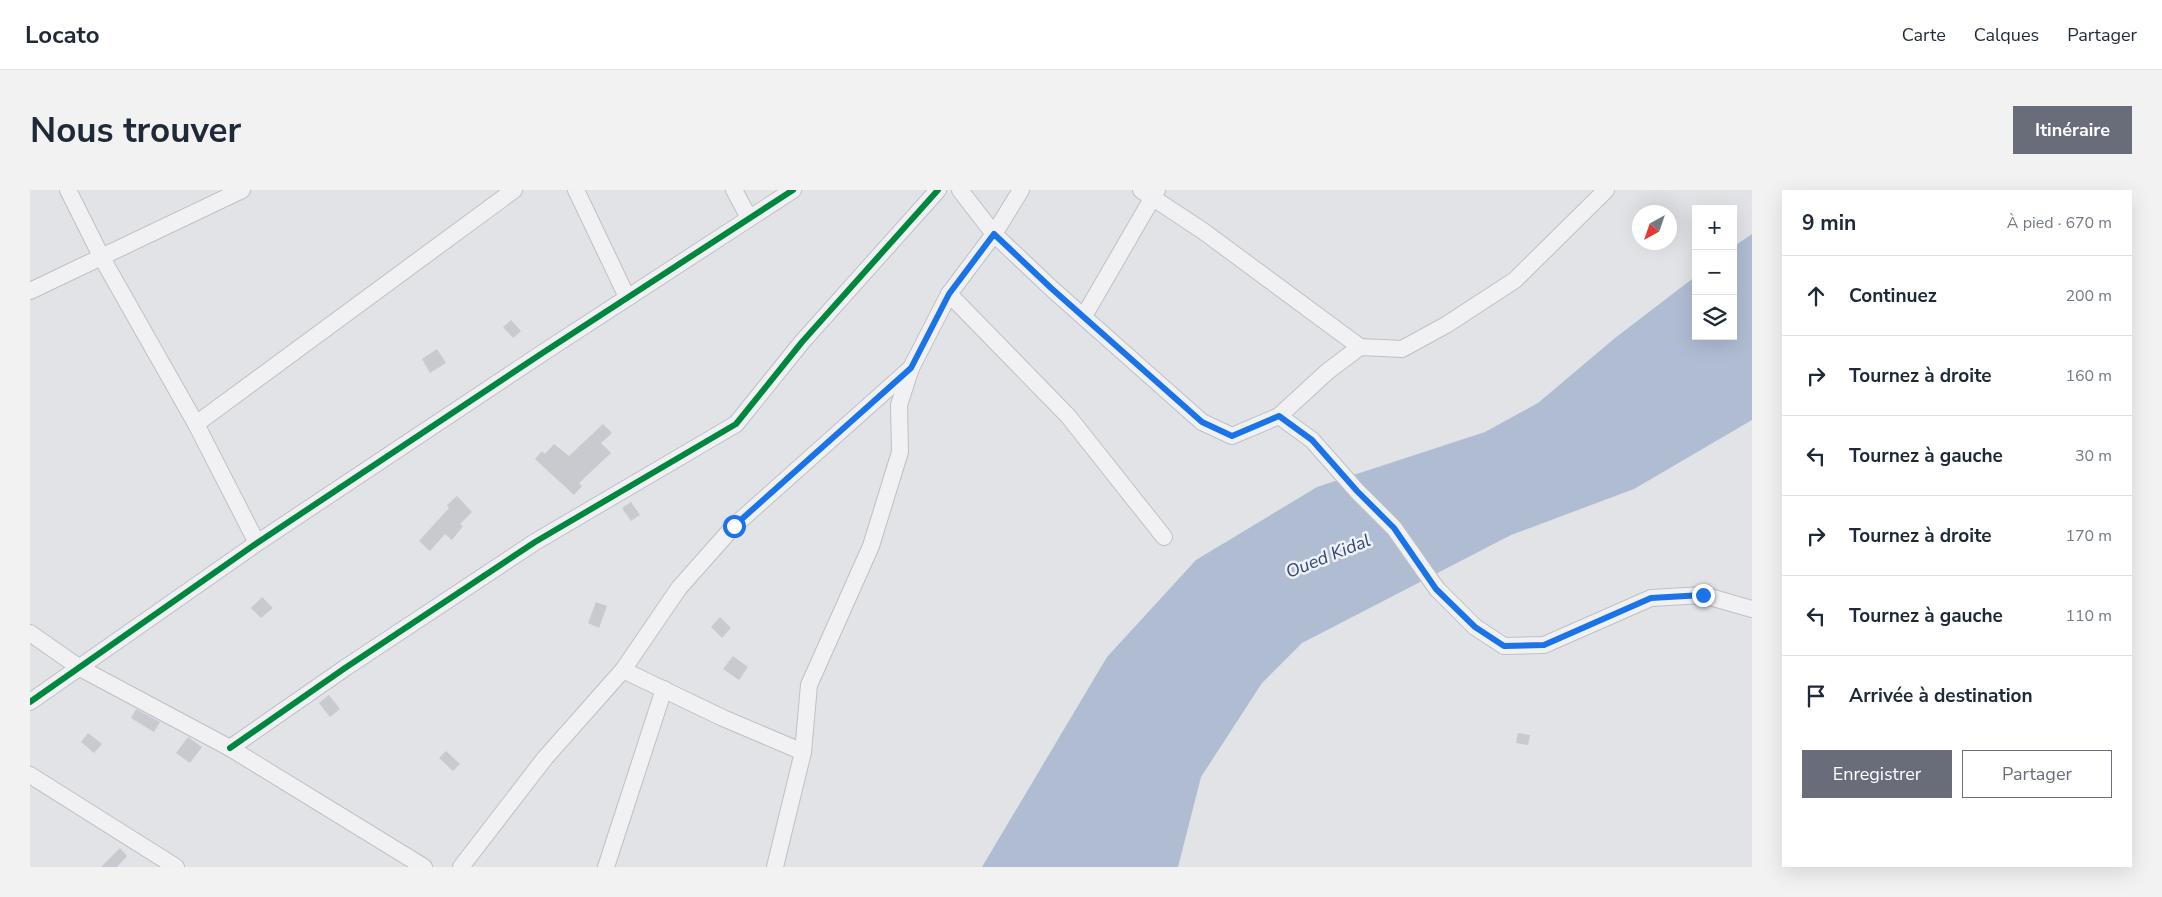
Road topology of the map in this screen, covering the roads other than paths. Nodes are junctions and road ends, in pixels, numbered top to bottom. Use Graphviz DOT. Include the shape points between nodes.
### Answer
graph roads {
  1 [pos="68,190"];
  2 [pos="242,190"];
  3 [pos="514,190"];
  4 [pos="576,190"];
  5 [pos="734,190"];
  6 [pos="793,190"];
  7 [pos="938,190"];
  8 [pos="960,190"];
  9 [pos="1021,190"];
  10 [pos="1606,190"];
  11 [pos="1150,192"];
  12 [pos="749,218"];
  13 [pos="994,234"];
  14 [pos="102,258"];
  15 [pos="30,291"];
  16 [pos="949,294"];
  17 [pos="627,297"];
  18 [pos="1084,316"];
  19 [pos="1360,347"];
  20 [pos="911,368"];
  21 [pos="1279,416"];
  22 [pos="196,424"];
  23 [pos="1164,537"];
  24 [pos="258,543"];
  25 [pos="1752,609"];
  26 [pos="30,634"];
  27 [pos="80,668"];
  28 [pos="623,670"];
  29 [pos="664,690"];
  30 [pos="30,702"];
  31 [pos="230,748"];
  32 [pos="803,752"];
  33 [pos="30,775"];
  34 [pos="176,867"];
  35 [pos="424,867"];
  36 [pos="461,867"];
  37 [pos="606,867"];
  38 [pos="775,867"];
  1 -- 14 [label="street"];
  2 -- 14 [label="street"];
  3 -- 22 [label="street"];
  4 -- 17 [label="street"];
  5 -- 12 [label="street"];
  6 -- 12 [label="street"];
  7 -- 31 [label="street" via="802,342 736,424 535,542"];
  8 -- 13 [label="street"];
  9 -- 13 [label="street"];
  10 -- 19 [label="street" via="1515,280 1446,325 1402,349"];
  11 -- 18 [label="street"];
  11 -- 19 [label="street"];
  12 -- 17 [label="street"];
  13 -- 16 [label="street"];
  13 -- 18 [label="street"];
  14 -- 15 [label="street"];
  14 -- 22 [label="street"];
  16 -- 20 [label="street"];
  16 -- 23 [label="street" via="1068,416"];
  17 -- 24 [label="street"];
  18 -- 21 [label="street" via="1202,422 1232,436"];
  19 -- 21 [label="street"];
  20 -- 28 [label="street" via="734,526 679,588"];
  20 -- 32 [label="street" via="899,405 900,452 871,546 809,686"];
  21 -- 25 [label="street" via="1312,440 1394,528 1436,589 1475,627 1504,646 1544,645 1651,598 1703,595"];
  22 -- 24 [label="street"];
  24 -- 27 [label="street"];
  26 -- 27 [label="street"];
  27 -- 30 [label="street"];
  27 -- 31 [label="street"];
  28 -- 29 [label="street"];
  28 -- 36 [label="street" via="545,758"];
  29 -- 32 [label="street"];
  29 -- 37 [label="street"];
  31 -- 35 [label="street"];
  32 -- 38 [label="street"];
  33 -- 34 [label="street"];
}
